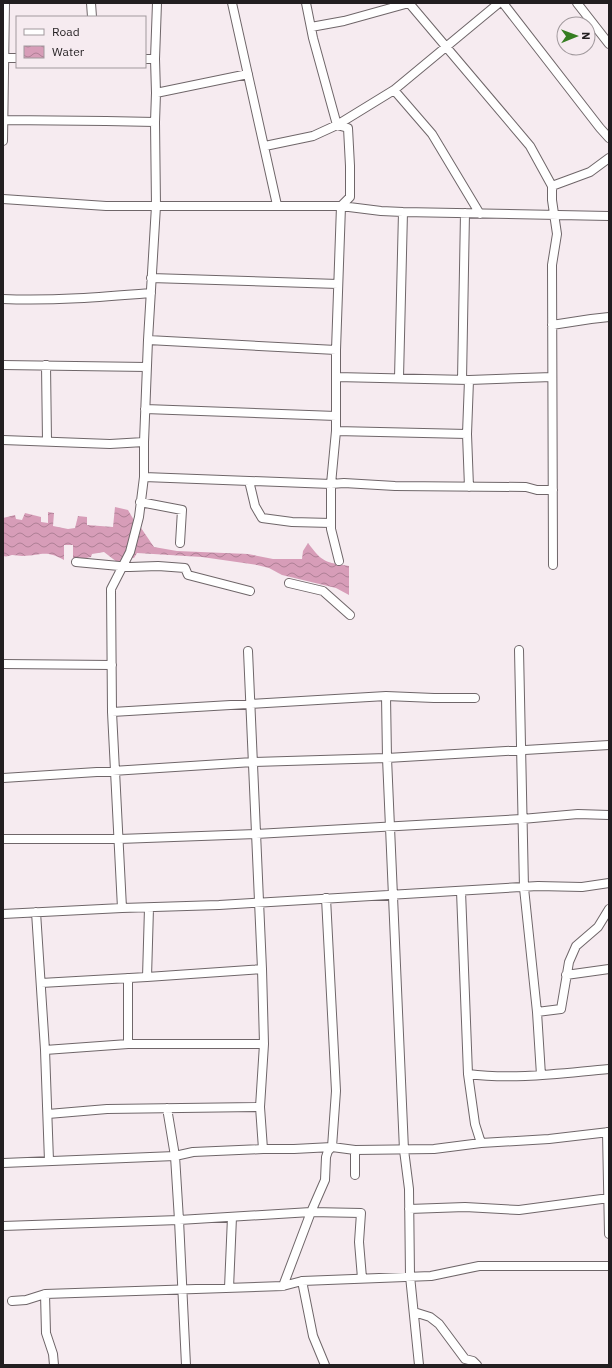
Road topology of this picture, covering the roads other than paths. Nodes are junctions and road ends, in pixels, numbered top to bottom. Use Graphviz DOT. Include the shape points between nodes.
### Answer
graph roads {
  1 [pos="5,3"];
  2 [pos="92,3"];
  3 [pos="157,3"];
  4 [pos="232,3"];
  5 [pos="306,3"];
  6 [pos="409,3"];
  7 [pos="499,3"];
  8 [pos="503,3"];
  9 [pos="577,3"];
  10 [pos="92,16"];
  11 [pos="311,27"];
  12 [pos="609,44"];
  13 [pos="446,46"];
  14 [pos="4,58"];
  15 [pos="16,58"];
  16 [pos="146,59"];
  17 [pos="155,59"];
  18 [pos="248,74"];
  19 [pos="394,90"];
  20 [pos="156,93"];
  21 [pos="4,120"];
  22 [pos="155,122"];
  23 [pos="337,125"];
  24 [pos="609,138"];
  25 [pos="3,141"];
  26 [pos="265,146"];
  27 [pos="609,158"];
  28 [pos="552,186"];
  29 [pos="3,199"];
  30 [pos="277,205"];
  31 [pos="156,206"];
  32 [pos="341,206"];
  33 [pos="403,212"];
  34 [pos="465,213"];
  35 [pos="480,214"];
  36 [pos="555,215"];
  37 [pos="609,216"];
  38 [pos="151,278"];
  39 [pos="338,284"];
  40 [pos="151,294"];
  41 [pos="3,299"];
  42 [pos="609,317"];
  43 [pos="552,325"];
  44 [pos="148,340"];
  45 [pos="336,350"];
  46 [pos="46,365"];
  47 [pos="3,366"];
  48 [pos="147,367"];
  49 [pos="336,377"];
  50 [pos="552,377"];
  51 [pos="399,378"];
  52 [pos="466,380"];
  53 [pos="145,409"];
  54 [pos="336,416"];
  55 [pos="336,431"];
  56 [pos="467,434"];
  57 [pos="3,440"];
  58 [pos="47,441"];
  59 [pos="144,442"];
  60 [pos="144,477"];
  61 [pos="331,484"];
  62 [pos="250,485"];
  63 [pos="469,487"];
  64 [pos="552,490"];
  65 [pos="140,502"];
  66 [pos="331,523"];
  67 [pos="180,543"];
  68 [pos="339,561"];
  69 [pos="76,562"];
  70 [pos="553,565"];
  71 [pos="122,567"];
  72 [pos="290,583"];
  73 [pos="250,591"];
  74 [pos="350,615"];
  75 [pos="519,650"];
  76 [pos="248,651"];
  77 [pos="3,664"];
  78 [pos="112,665"];
  79 [pos="386,696"];
  80 [pos="475,698"];
  81 [pos="250,705"];
  82 [pos="112,712"];
  83 [pos="609,744"];
  84 [pos="521,749"];
  85 [pos="387,758"];
  86 [pos="252,762"];
  87 [pos="115,772"];
  88 [pos="3,778"];
  89 [pos="609,815"];
  90 [pos="522,819"];
  91 [pos="390,826"];
  92 [pos="256,834"];
  93 [pos="3,839"];
  94 [pos="119,839"];
  95 [pos="609,883"];
  96 [pos="524,888"];
  97 [pos="461,891"];
  98 [pos="394,894"];
  99 [pos="326,898"];
  100 [pos="259,902"];
  101 [pos="122,908"];
  102 [pos="149,908"];
  103 [pos="609,909"];
  104 [pos="36,912"];
  105 [pos="3,914"];
  106 [pos="262,969"];
  107 [pos="609,969"];
  108 [pos="566,975"];
  109 [pos="147,977"];
  110 [pos="128,978"];
  111 [pos="41,983"];
  112 [pos="537,1012"];
  113 [pos="128,1044"];
  114 [pos="264,1044"];
  115 [pos="45,1050"];
  116 [pos="609,1069"];
  117 [pos="468,1074"];
  118 [pos="541,1075"];
  119 [pos="260,1107"];
  120 [pos="167,1108"];
  121 [pos="48,1114"];
  122 [pos="608,1132"];
  123 [pos="482,1143"];
  124 [pos="332,1147"];
  125 [pos="263,1149"];
  126 [pos="355,1150"];
  127 [pos="404,1150"];
  128 [pos="175,1156"];
  129 [pos="49,1161"];
  130 [pos="3,1162"];
  131 [pos="355,1175"];
  132 [pos="608,1198"];
  133 [pos="409,1209"];
  134 [pos="311,1212"];
  135 [pos="232,1217"];
  136 [pos="179,1220"];
  137 [pos="3,1226"];
  138 [pos="609,1234"];
  139 [pos="609,1266"];
  140 [pos="410,1276"];
  141 [pos="362,1278"];
  142 [pos="302,1281"];
  143 [pos="283,1286"];
  144 [pos="229,1288"];
  145 [pos="182,1290"];
  146 [pos="45,1294"];
  147 [pos="12,1301"];
  148 [pos="414,1312"];
  149 [pos="54,1365"];
  150 [pos="186,1365"];
  151 [pos="324,1365"];
  152 [pos="419,1365"];
  153 [pos="477,1365"];
  1 -- 14 [label="street"];
  2 -- 10 [label="street"];
  3 -- 17 [label="street"];
  4 -- 18 [label="street"];
  5 -- 11 [label="street"];
  6 -- 11 [label="street" via="344,21"];
  6 -- 13 [label="street"];
  7 -- 13 [label="street"];
  8 -- 24 [label="street"];
  9 -- 12 [label="street"];
  11 -- 23 [label="street"];
  13 -- 19 [label="street"];
  13 -- 28 [label="street" via="530,146"];
  14 -- 15 [label="street"];
  14 -- 21 [label="street"];
  16 -- 17 [label="street"];
  17 -- 20 [label="street"];
  18 -- 20 [label="street"];
  18 -- 26 [label="street"];
  19 -- 23 [label="street"];
  19 -- 35 [label="street" via="432,134"];
  20 -- 22 [label="street"];
  21 -- 22 [label="street"];
  21 -- 25 [label="street"];
  22 -- 31 [label="street"];
  23 -- 26 [label="street" via="313,136"];
  23 -- 32 [label="street" via="348,128 350,166 350,197"];
  26 -- 30 [label="street"];
  27 -- 28 [label="street" via="590,172"];
  28 -- 36 [label="street"];
  29 -- 31 [label="street" via="106,206"];
  30 -- 31 [label="street"];
  30 -- 32 [label="street"];
  31 -- 38 [label="street"];
  32 -- 33 [label="street"];
  32 -- 39 [label="street"];
  33 -- 34 [label="street"];
  33 -- 51 [label="street"];
  34 -- 35 [label="street"];
  34 -- 52 [label="street"];
  35 -- 36 [label="street"];
  36 -- 37 [label="street"];
  36 -- 43 [label="street" via="558,234 552,265"];
  38 -- 39 [label="street"];
  38 -- 40 [label="street"];
  39 -- 45 [label="street"];
  40 -- 41 [label="street" via="70,299"];
  40 -- 44 [label="street"];
  42 -- 43 [label="street"];
  43 -- 50 [label="street"];
  44 -- 45 [label="street"];
  44 -- 48 [label="street"];
  45 -- 49 [label="street"];
  46 -- 47 [label="street"];
  46 -- 48 [label="street"];
  46 -- 58 [label="street"];
  48 -- 53 [label="street"];
  49 -- 51 [label="street"];
  49 -- 54 [label="street"];
  50 -- 52 [label="street"];
  50 -- 64 [label="street"];
  51 -- 52 [label="street"];
  52 -- 56 [label="street"];
  53 -- 54 [label="street"];
  53 -- 59 [label="street"];
  54 -- 55 [label="street"];
  55 -- 56 [label="street"];
  55 -- 61 [label="street"];
  56 -- 63 [label="street"];
  57 -- 58 [label="street"];
  58 -- 59 [label="street" via="110,444"];
  59 -- 60 [label="street"];
  60 -- 61 [label="street"];
  60 -- 65 [label="street"];
  61 -- 63 [label="street"];
  61 -- 66 [label="street"];
  62 -- 66 [label="street" via="255,506 262,518"];
  63 -- 64 [label="street" via="526,487"];
  64 -- 70 [label="street"];
  65 -- 67 [label="street" via="182,510"];
  65 -- 71 [label="street" via="130,552"];
  66 -- 68 [label="street"];
  69 -- 71 [label="street"];
  71 -- 73 [label="street" via="185,568 188,575"];
  71 -- 78 [label="street" via="111,589"];
  72 -- 74 [label="street" via="323,591"];
  75 -- 84 [label="street"];
  76 -- 81 [label="street"];
  77 -- 78 [label="street"];
  78 -- 82 [label="street"];
  79 -- 80 [label="street"];
  79 -- 81 [label="street"];
  79 -- 85 [label="street"];
  81 -- 82 [label="street"];
  81 -- 86 [label="street"];
  82 -- 87 [label="street"];
  83 -- 84 [label="street"];
  84 -- 85 [label="street"];
  84 -- 90 [label="street"];
  85 -- 86 [label="street"];
  85 -- 91 [label="street"];
  86 -- 87 [label="street"];
  86 -- 92 [label="street"];
  87 -- 88 [label="street"];
  87 -- 94 [label="street"];
  89 -- 90 [label="street" via="578,814"];
  90 -- 91 [label="street"];
  90 -- 96 [label="street"];
  91 -- 92 [label="street"];
  91 -- 98 [label="street"];
  92 -- 94 [label="street"];
  92 -- 100 [label="street"];
  93 -- 94 [label="street"];
  94 -- 101 [label="street"];
  95 -- 96 [label="street" via="582,887"];
  96 -- 97 [label="street"];
  96 -- 112 [label="street"];
  97 -- 98 [label="street"];
  97 -- 117 [label="street"];
  98 -- 99 [label="street"];
  98 -- 127 [label="street"];
  99 -- 100 [label="street"];
  99 -- 124 [label="street" via="336,1091"];
  100 -- 102 [label="street"];
  100 -- 106 [label="street"];
  101 -- 102 [label="street"];
  101 -- 104 [label="street"];
  102 -- 109 [label="street"];
  103 -- 108 [label="street" via="598,927 576,946"];
  104 -- 105 [label="street"];
  104 -- 111 [label="street"];
  106 -- 109 [label="street"];
  106 -- 114 [label="street"];
  107 -- 108 [label="street"];
  108 -- 112 [label="street" via="560,1009"];
  109 -- 110 [label="street"];
  110 -- 111 [label="street"];
  110 -- 113 [label="street"];
  111 -- 115 [label="street"];
  112 -- 118 [label="street"];
  113 -- 114 [label="street"];
  113 -- 115 [label="street"];
  114 -- 119 [label="street"];
  115 -- 121 [label="street"];
  116 -- 118 [label="street"];
  117 -- 118 [label="street" via="491,1077"];
  117 -- 123 [label="street" via="475,1124"];
  119 -- 120 [label="street"];
  119 -- 125 [label="street"];
  120 -- 121 [label="street" via="106,1109"];
  120 -- 128 [label="street"];
  121 -- 129 [label="street"];
  122 -- 123 [label="street"];
  122 -- 132 [label="street"];
  123 -- 127 [label="street"];
  124 -- 125 [label="street"];
  124 -- 126 [label="street"];
  124 -- 134 [label="street" via="326,1157 325,1180"];
  125 -- 128 [label="street" via="193,1152"];
  126 -- 127 [label="street"];
  126 -- 131 [label="street"];
  127 -- 133 [label="street"];
  128 -- 129 [label="street"];
  128 -- 136 [label="street"];
  129 -- 130 [label="street"];
  132 -- 133 [label="street" via="518,1210 465,1207"];
  132 -- 138 [label="street"];
  133 -- 140 [label="street"];
  134 -- 135 [label="street"];
  134 -- 141 [label="street" via="360,1213"];
  134 -- 143 [label="street"];
  135 -- 136 [label="street"];
  135 -- 144 [label="street"];
  136 -- 137 [label="street"];
  136 -- 145 [label="street"];
  139 -- 140 [label="street" via="479,1266 431,1276"];
  140 -- 141 [label="street"];
  140 -- 148 [label="street"];
  141 -- 142 [label="street"];
  142 -- 143 [label="street"];
  142 -- 151 [label="street" via="313,1336"];
  143 -- 144 [label="street"];
  144 -- 145 [label="street"];
  145 -- 146 [label="street"];
  145 -- 150 [label="street"];
  146 -- 147 [label="street"];
  146 -- 149 [label="street" via="46,1333"];
  148 -- 152 [label="street"];
  148 -- 153 [label="street" via="430,1317 439,1324 465,1359"];
}
